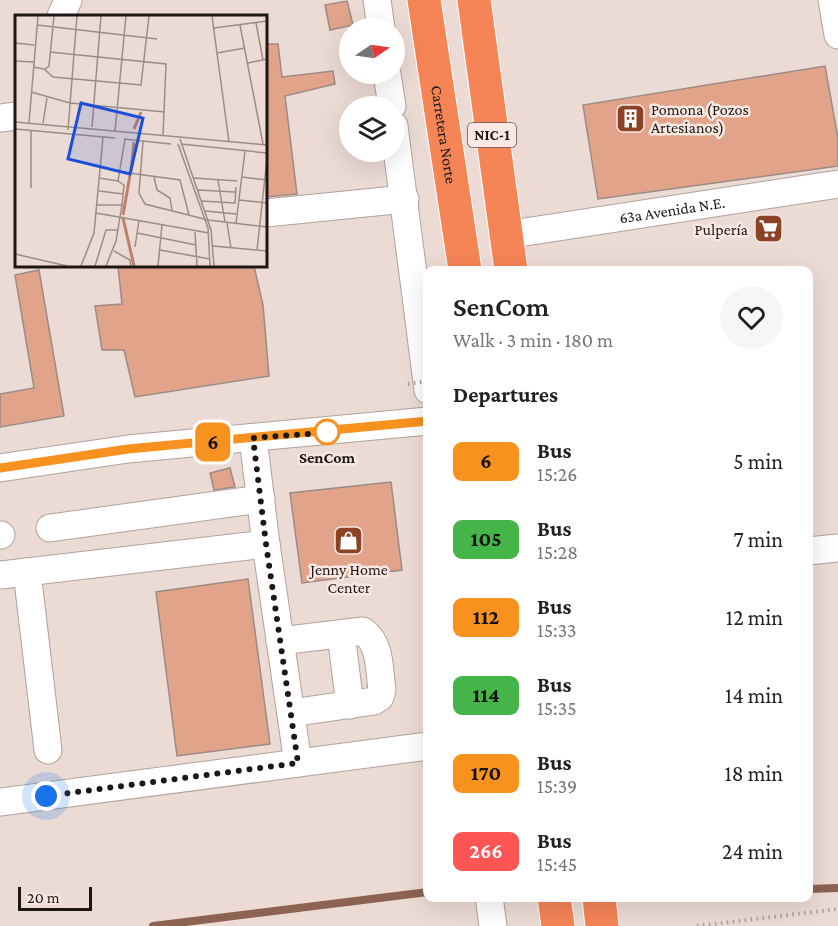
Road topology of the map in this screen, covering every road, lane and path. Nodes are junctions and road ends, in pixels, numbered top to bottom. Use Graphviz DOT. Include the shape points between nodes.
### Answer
graph roads {
  1 [pos="68,0"];
  2 [pos="377,0"];
  3 [pos="424,0"];
  4 [pos="474,0"];
  5 [pos="832,0"];
  6 [pos="61,15"];
  7 [pos="380,18"];
  8 [pos="838,35"];
  9 [pos="15,116"];
  10 [pos="0,118"];
  11 [pos="399,162"];
  12 [pos="838,184"];
  13 [pos="405,200"];
  14 [pos="267,213"];
  15 [pos="506,235"];
  16 [pos="464,266"];
  17 [pos="510,266"];
  18 [pos="413,388"];
  19 [pos="423,421"];
  20 [pos="253,438"];
  21 [pos="0,468"];
  22 [pos="261,499"];
  23 [pos="50,528"];
  24 [pos="266,544"];
  25 [pos="838,548"];
  26 [pos="813,550"];
  27 [pos="27,572"];
  28 [pos="0,575"];
  29 [pos="280,641"];
  30 [pos="291,713"];
  31 [pos="423,747"];
  32 [pos="48,750"];
  33 [pos="298,763"];
  34 [pos="0,802"];
  35 [pos="490,902"];
  36 [pos="555,902"];
  37 [pos="600,902"];
  38 [pos="838,909"];
  39 [pos="493,926"];
  40 [pos="558,926"];
  41 [pos="602,926"];
  42 [pos="697,926"];
  1 -- 6 [label="street"];
  2 -- 7 [label="street"];
  3 -- 16 [label="highway, Carretera Norte / NIC-1"];
  4 -- 15 [label="highway, NIC-1"];
  5 -- 8 [label="street"];
  9 -- 10 [label="street"];
  11 -- 13 [label="street"];
  12 -- 15 [label="street, 63a Avenida N.E."];
  13 -- 14 [label="street"];
  13 -- 18 [label="street"];
  15 -- 17 [label="highway, NIC-1"];
  19 -- 20 [label="street"];
  20 -- 21 [label="street" via="128,449"];
  20 -- 22 [label="street"];
  22 -- 23 [label="street"];
  22 -- 24 [label="street"];
  24 -- 27 [label="street"];
  24 -- 29 [label="street"];
  25 -- 26 [label="street"];
  27 -- 28 [label="street"];
  27 -- 32 [label="street"];
  29 -- 30 [label="street"];
  29 -- 30 [label="street" via="341,634 351,705"];
  30 -- 33 [label="street"];
  31 -- 33 [label="street"];
  33 -- 34 [label="street"];
  35 -- 39 [label="street"];
  36 -- 40 [label="highway"];
  37 -- 41 [label="highway"];
  38 -- 42 [label="path"];
}
